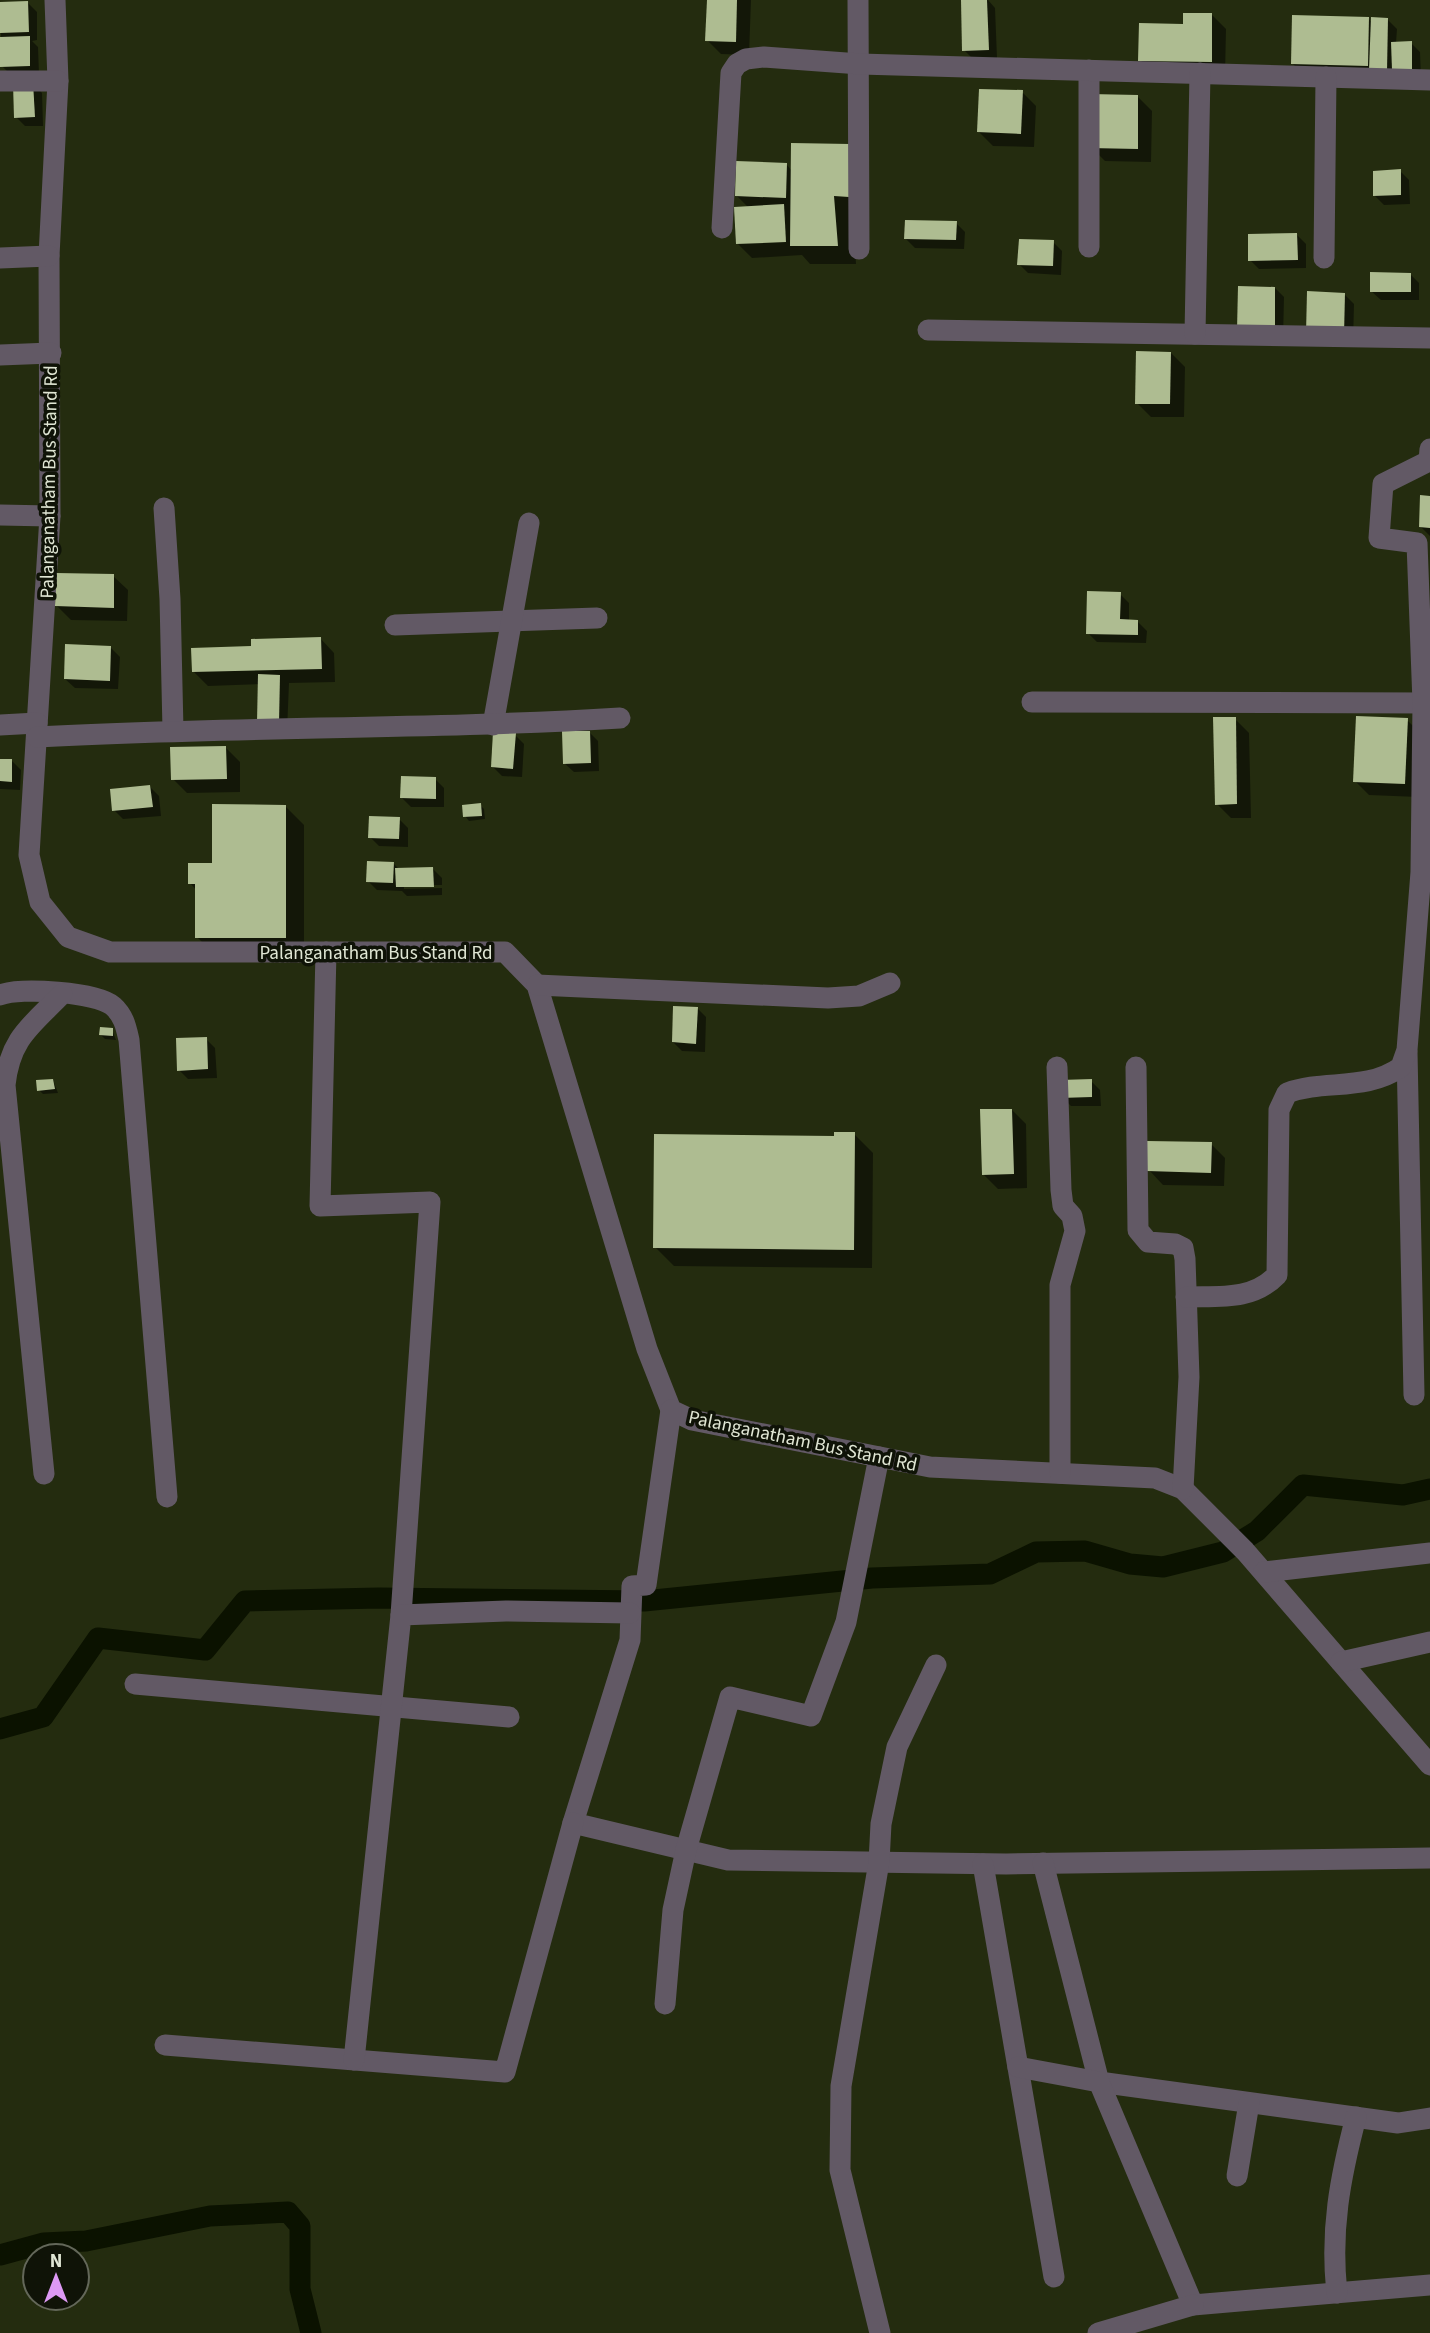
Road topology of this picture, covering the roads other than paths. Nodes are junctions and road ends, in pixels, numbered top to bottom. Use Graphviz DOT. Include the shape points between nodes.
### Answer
graph roads {
  1 [pos="55,0"];
  2 [pos="858,0"];
  3 [pos="860,64"];
  4 [pos="1090,70"];
  5 [pos="1200,73"];
  6 [pos="1326,77"];
  7 [pos="1430,80"];
  8 [pos="0,81"];
  9 [pos="58,81"];
  10 [pos="722,229"];
  11 [pos="1090,247"];
  12 [pos="859,249"];
  13 [pos="48,256"];
  14 [pos="0,258"];
  15 [pos="1324,258"];
  16 [pos="928,330"];
  17 [pos="1195,334"];
  18 [pos="1430,338"];
  19 [pos="51,352"];
  20 [pos="0,355"];
  21 [pos="1430,449"];
  22 [pos="164,508"];
  23 [pos="0,515"];
  24 [pos="50,516"];
  25 [pos="529,523"];
  26 [pos="597,618"];
  27 [pos="512,621"];
  28 [pos="395,625"];
  29 [pos="1031,702"];
  30 [pos="1427,703"];
  31 [pos="620,718"];
  32 [pos="0,725"];
  33 [pos="494,725"];
  34 [pos="37,730"];
  35 [pos="173,730"];
  36 [pos="326,952"];
  37 [pos="890,983"];
  38 [pos="537,985"];
  39 [pos="62,994"];
  40 [pos="0,995"];
  41 [pos="1407,1050"];
  42 [pos="1057,1067"];
  43 [pos="1136,1067"];
  44 [pos="1186,1297"];
  45 [pos="1414,1395"];
  46 [pos="671,1410"];
  47 [pos="879,1457"];
  48 [pos="1060,1473"];
  49 [pos="44,1474"];
  50 [pos="1183,1489"];
  51 [pos="167,1497"];
  52 [pos="1430,1553"];
  53 [pos="1264,1572"];
  54 [pos="630,1613"];
  55 [pos="401,1615"];
  56 [pos="1430,1642"];
  57 [pos="1341,1662"];
  58 [pos="936,1665"];
  59 [pos="135,1684"];
  60 [pos="390,1707"];
  61 [pos="509,1717"];
  62 [pos="1430,1765"];
  63 [pos="573,1823"];
  64 [pos="686,1850"];
  65 [pos="1430,1858"];
  66 [pos="879,1862"];
  67 [pos="1044,1863"];
  68 [pos="983,1864"];
  69 [pos="665,2004"];
  70 [pos="165,2045"];
  71 [pos="354,2060"];
  72 [pos="1018,2067"];
  73 [pos="1099,2082"];
  74 [pos="1249,2103"];
  75 [pos="1356,2118"];
  76 [pos="1430,2118"];
  77 [pos="1237,2176"];
  78 [pos="1054,2277"];
  79 [pos="1430,2285"];
  80 [pos="1337,2293"];
  81 [pos="1193,2305"];
  82 [pos="880,2333"];
  83 [pos="1098,2333"];
  1 -- 9 [label="street, Palanganatham Bus Stand Rd"];
  2 -- 3 [label="street"];
  3 -- 4 [label="street"];
  3 -- 10 [label="street" via="764,57 737,64 730,88"];
  3 -- 12 [label="street"];
  4 -- 5 [label="street"];
  4 -- 11 [label="street"];
  5 -- 6 [label="street"];
  5 -- 17 [label="street"];
  6 -- 7 [label="street"];
  6 -- 15 [label="street"];
  8 -- 9 [label="street"];
  9 -- 13 [label="street, Palanganatham Bus Stand Rd"];
  13 -- 14 [label="street"];
  13 -- 19 [label="street, Palanganatham Bus Stand Rd"];
  16 -- 17 [label="street"];
  17 -- 18 [label="street"];
  19 -- 20 [label="street"];
  19 -- 24 [label="street, Palanganatham Bus Stand Rd"];
  21 -- 30 [label="street" via="1429,461 1383,484 1379,538 1417,543"];
  22 -- 35 [label="street"];
  23 -- 24 [label="street"];
  24 -- 34 [label="street, Palanganatham Bus Stand Rd"];
  25 -- 27 [label="street"];
  26 -- 27 [label="street"];
  27 -- 28 [label="street"];
  27 -- 33 [label="street"];
  29 -- 30 [label="street"];
  30 -- 41 [label="street" via="1421,872"];
  31 -- 33 [label="street"];
  32 -- 34 [label="street"];
  33 -- 35 [label="street"];
  34 -- 35 [label="street"];
  34 -- 36 [label="street, Palanganatham Bus Stand Rd" via="29,855 40,902 68,937 110,952"];
  36 -- 38 [label="street, Palanganatham Bus Stand Rd" via="505,952"];
  36 -- 55 [label="street" via="320,1206 430,1202"];
  37 -- 38 [label="street" via="859,996 828,998"];
  38 -- 46 [label="street, Palanganatham Bus Stand Rd" via="647,1349"];
  39 -- 40 [label="street" via="18,991"];
  39 -- 49 [label="street" via="18,1042 8,1059 5,1086"];
  39 -- 51 [label="street" via="112,1005 123,1017 129,1040"];
  41 -- 44 [label="street" via="1401,1067 1371,1082 1287,1093 1279,1111 1277,1275 1243,1296"];
  41 -- 45 [label="street"];
  42 -- 48 [label="street" via="1060,1190 1075,1231 1060,1284"];
  43 -- 44 [label="street" via="1138,1230 1148,1242 1182,1248"];
  44 -- 50 [label="street" via="1188,1433"];
  46 -- 47 [label="street, Palanganatham Bus Stand Rd" via="692,1420"];
  46 -- 54 [label="street" via="646,1585 632,1586"];
  47 -- 48 [label="street, Palanganatham Bus Stand Rd" via="930,1467"];
  47 -- 64 [label="street" via="846,1622 811,1716 730,1697"];
  48 -- 50 [label="street, Palanganatham Bus Stand Rd" via="1156,1478"];
  50 -- 53 [label="street, Palanganatham Bus Stand Rd"];
  52 -- 53 [label="street"];
  53 -- 57 [label="street, Palanganatham Bus Stand Rd"];
  54 -- 55 [label="street"];
  54 -- 63 [label="street" via="630,1640"];
  55 -- 60 [label="street"];
  56 -- 57 [label="street"];
  57 -- 62 [label="street, Palanganatham Bus Stand Rd"];
  58 -- 66 [label="street" via="897,1747 881,1824"];
  59 -- 60 [label="street"];
  60 -- 61 [label="street"];
  60 -- 71 [label="street"];
  63 -- 64 [label="street"];
  63 -- 71 [label="street" via="505,2072"];
  64 -- 66 [label="street" via="728,1860"];
  64 -- 69 [label="street" via="673,1910"];
  65 -- 67 [label="street"];
  66 -- 68 [label="street"];
  66 -- 82 [label="street" via="841,2086 840,2170"];
  67 -- 68 [label="street"];
  67 -- 73 [label="street"];
  68 -- 72 [label="street"];
  70 -- 71 [label="street"];
  72 -- 73 [label="street"];
  72 -- 78 [label="street"];
  73 -- 74 [label="street"];
  73 -- 81 [label="street"];
  74 -- 75 [label="street"];
  74 -- 77 [label="street"];
  75 -- 76 [label="street" via="1398,2123"];
  75 -- 80 [label="street" via="1332,2250"];
  79 -- 80 [label="street"];
  80 -- 81 [label="street"];
  81 -- 83 [label="street"];
}
